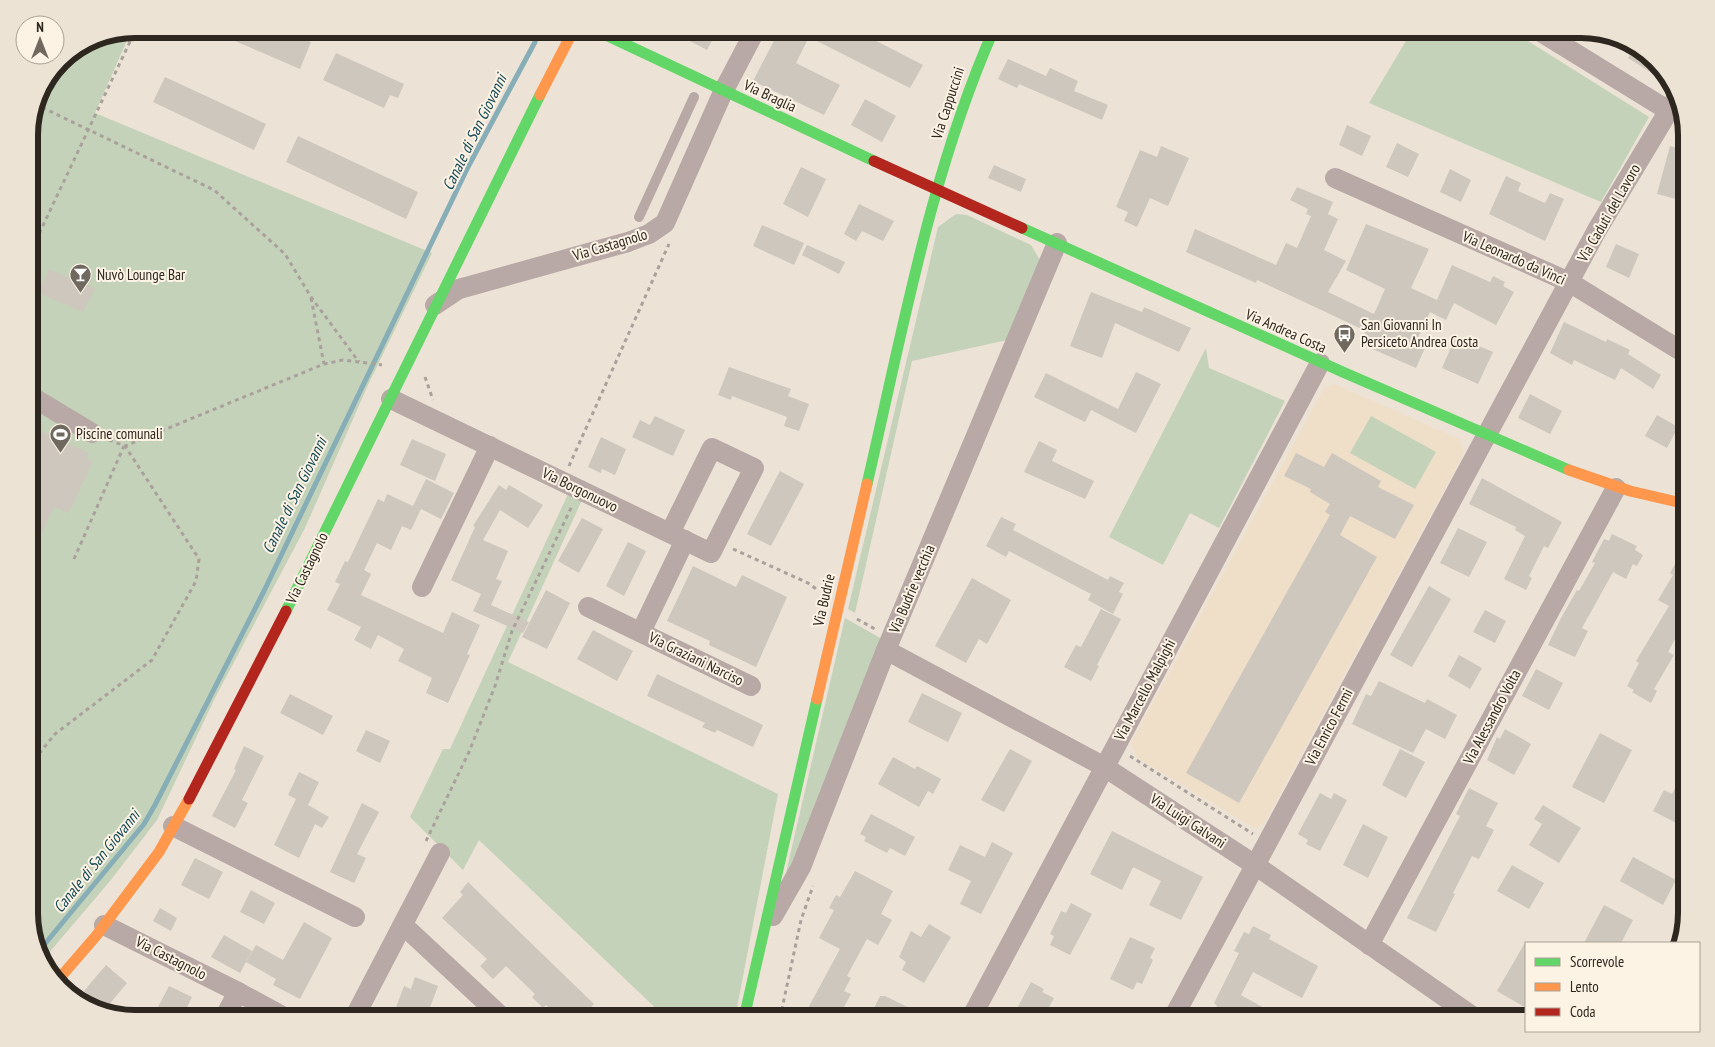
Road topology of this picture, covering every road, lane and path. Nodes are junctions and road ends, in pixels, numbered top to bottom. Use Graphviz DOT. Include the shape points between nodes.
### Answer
graph roads {
  1 [pos="132,38"];
  2 [pos="569,38"];
  3 [pos="612,38"];
  4 [pos="751,38"];
  5 [pos="990,38"];
  6 [pos="1552,38"];
  7 [pos="723,92"];
  8 [pos="694,97"];
  9 [pos="1673,104"];
  10 [pos="42,107"];
  11 [pos="88,128"];
  12 [pos="1335,178"];
  13 [pos="936,189"];
  14 [pos="639,217"];
  15 [pos="38,236"];
  16 [pos="672,236"];
  17 [pos="1056,243"];
  18 [pos="465,245"];
  19 [pos="500,276"];
  20 [pos="1569,282"];
  21 [pos="311,297"];
  22 [pos="434,306"];
  23 [pos="1677,349"];
  24 [pos="410,358"];
  25 [pos="359,362"];
  26 [pos="1320,362"];
  27 [pos="324,364"];
  28 [pos="383,365"];
  29 [pos="391,399"];
  30 [pos="38,400"];
  31 [pos="434,402"];
  32 [pos="92,433"];
  33 [pos="1486,435"];
  34 [pos="125,446"];
  35 [pos="490,446"];
  36 [pos="559,462"];
  37 [pos="1616,488"];
  38 [pos="580,490"];
  39 [pos="1677,503"];
  40 [pos="677,536"];
  41 [pos="716,542"];
  42 [pos="74,558"];
  43 [pos="422,587"];
  44 [pos="588,607"];
  45 [pos="837,608"];
  46 [pos="641,632"];
  47 [pos="888,644"];
  48 [pos="751,686"];
  49 [pos="38,755"];
  50 [pos="1103,766"];
  51 [pos="173,826"];
  52 [pos="431,851"];
  53 [pos="1255,865"];
  54 [pos="816,877"];
  55 [pos="355,917"];
  56 [pos="403,924"];
  57 [pos="104,925"];
  58 [pos="764,932"];
  59 [pos="1369,945"];
  60 [pos="62,976"];
  61 [pos="238,992"];
  62 [pos="228,1010"];
  63 [pos="271,1010"];
  64 [pos="358,1010"];
  65 [pos="494,1010"];
  66 [pos="746,1010"];
  67 [pos="782,1010"];
  68 [pos="975,1010"];
  69 [pos="1177,1010"];
  70 [pos="1463,1010"];
  1 -- 11 [label="path"];
  2 -- 18 [label="street, Via Castagnolo"];
  3 -- 7 [label="street, Via Braglia"];
  4 -- 7 [label="street, Via Castagnolo"];
  5 -- 13 [label="street, Via Cappuccini" via="978,61"];
  6 -- 9 [label="street"];
  7 -- 13 [label="street, Via Braglia"];
  7 -- 19 [label="street, Via Castagnolo" via="665,223 635,239"];
  8 -- 14 [label="lane"];
  9 -- 20 [label="street, Via Caduti del Lavoro"];
  10 -- 11 [label="path"];
  11 -- 15 [label="path"];
  11 -- 21 [label="path" via="214,190 285,254"];
  12 -- 20 [label="street, Via Leonardo da Vinci"];
  13 -- 17 [label="street, Via Andrea Costa"];
  13 -- 45 [label="street, Via Budrie"];
  16 -- 36 [label="path" via="568,466"];
  17 -- 26 [label="street, Via Andrea Costa"];
  17 -- 47 [label="street, Via Budrie vecchia"];
  18 -- 19 [label="street, Via Castagnolo" via="464,263 469,270"];
  18 -- 22 [label="street, Via Castagnolo"];
  19 -- 22 [label="street, Via Castagnolo" via="459,288"];
  20 -- 23 [label="street, Via Leonardo da Vinci"];
  20 -- 33 [label="street, Via Caduti del Lavoro"];
  21 -- 25 [label="path"];
  21 -- 27 [label="path"];
  22 -- 24 [label="street, Via Castagnolo"];
  24 -- 29 [label="street, Via Castagnolo"];
  24 -- 31 [label="path" via="420,365"];
  25 -- 27 [label="path" via="343,360"];
  25 -- 28 [label="path"];
  26 -- 33 [label="street, Via Andrea Costa"];
  26 -- 50 [label="street, Via Marcello Malpighi"];
  27 -- 34 [label="path"];
  29 -- 35 [label="street, Via Borgonuovo"];
  29 -- 51 [label="street, Via Castagnolo" via="244,696"];
  30 -- 32 [label="street"];
  32 -- 34 [label="path"];
  33 -- 37 [label="street, Via Andrea Costa"];
  33 -- 53 [label="street, Via Enrico Fermi"];
  34 -- 42 [label="path"];
  34 -- 49 [label="path" via="199,559 196,581 152,660 55,734"];
  35 -- 38 [label="street, Via Borgonuovo"];
  35 -- 43 [label="street"];
  37 -- 39 [label="street, Via Andrea Costa"];
  37 -- 59 [label="street, Via Alessandro Volta"];
  38 -- 40 [label="street, Via Borgonuovo"];
  38 -- 52 [label="path" via="512,631 496,686"];
  40 -- 41 [label="street, Via Borgonuovo" via="711,553"];
  40 -- 41 [label="street, Via Graziani Narciso" via="712,448 754,468"];
  40 -- 46 [label="street, Via Graziani Narciso"];
  41 -- 45 [label="path" via="808,583 825,596 824,604"];
  44 -- 46 [label="street, Via Graziani Narciso"];
  45 -- 47 [label="path"];
  45 -- 58 [label="street, Via Budrie"];
  46 -- 48 [label="street, Via Graziani Narciso"];
  47 -- 50 [label="street, Via Luigi Galvani"];
  47 -- 58 [label="street, Via Budrie vecchia" via="801,867"];
  50 -- 53 [label="street, Via Luigi Galvani"];
  50 -- 68 [label="street, Via Marcello Malpighi"];
  51 -- 55 [label="street"];
  51 -- 57 [label="street, Via Castagnolo" via="159,852"];
  52 -- 56 [label="street"];
  53 -- 59 [label="street, Via Luigi Galvani"];
  53 -- 69 [label="street, Via Enrico Fermi"];
  54 -- 67 [label="path" via="801,920"];
  56 -- 64 [label="street"];
  56 -- 65 [label="street"];
  57 -- 60 [label="street, Via Castagnolo"];
  57 -- 61 [label="street, Via Castagnolo"];
  58 -- 66 [label="street, Via Budrie"];
  59 -- 70 [label="street, Via Luigi Galvani"];
  61 -- 62 [label="street"];
  61 -- 63 [label="street, Via Castagnolo"];
}
